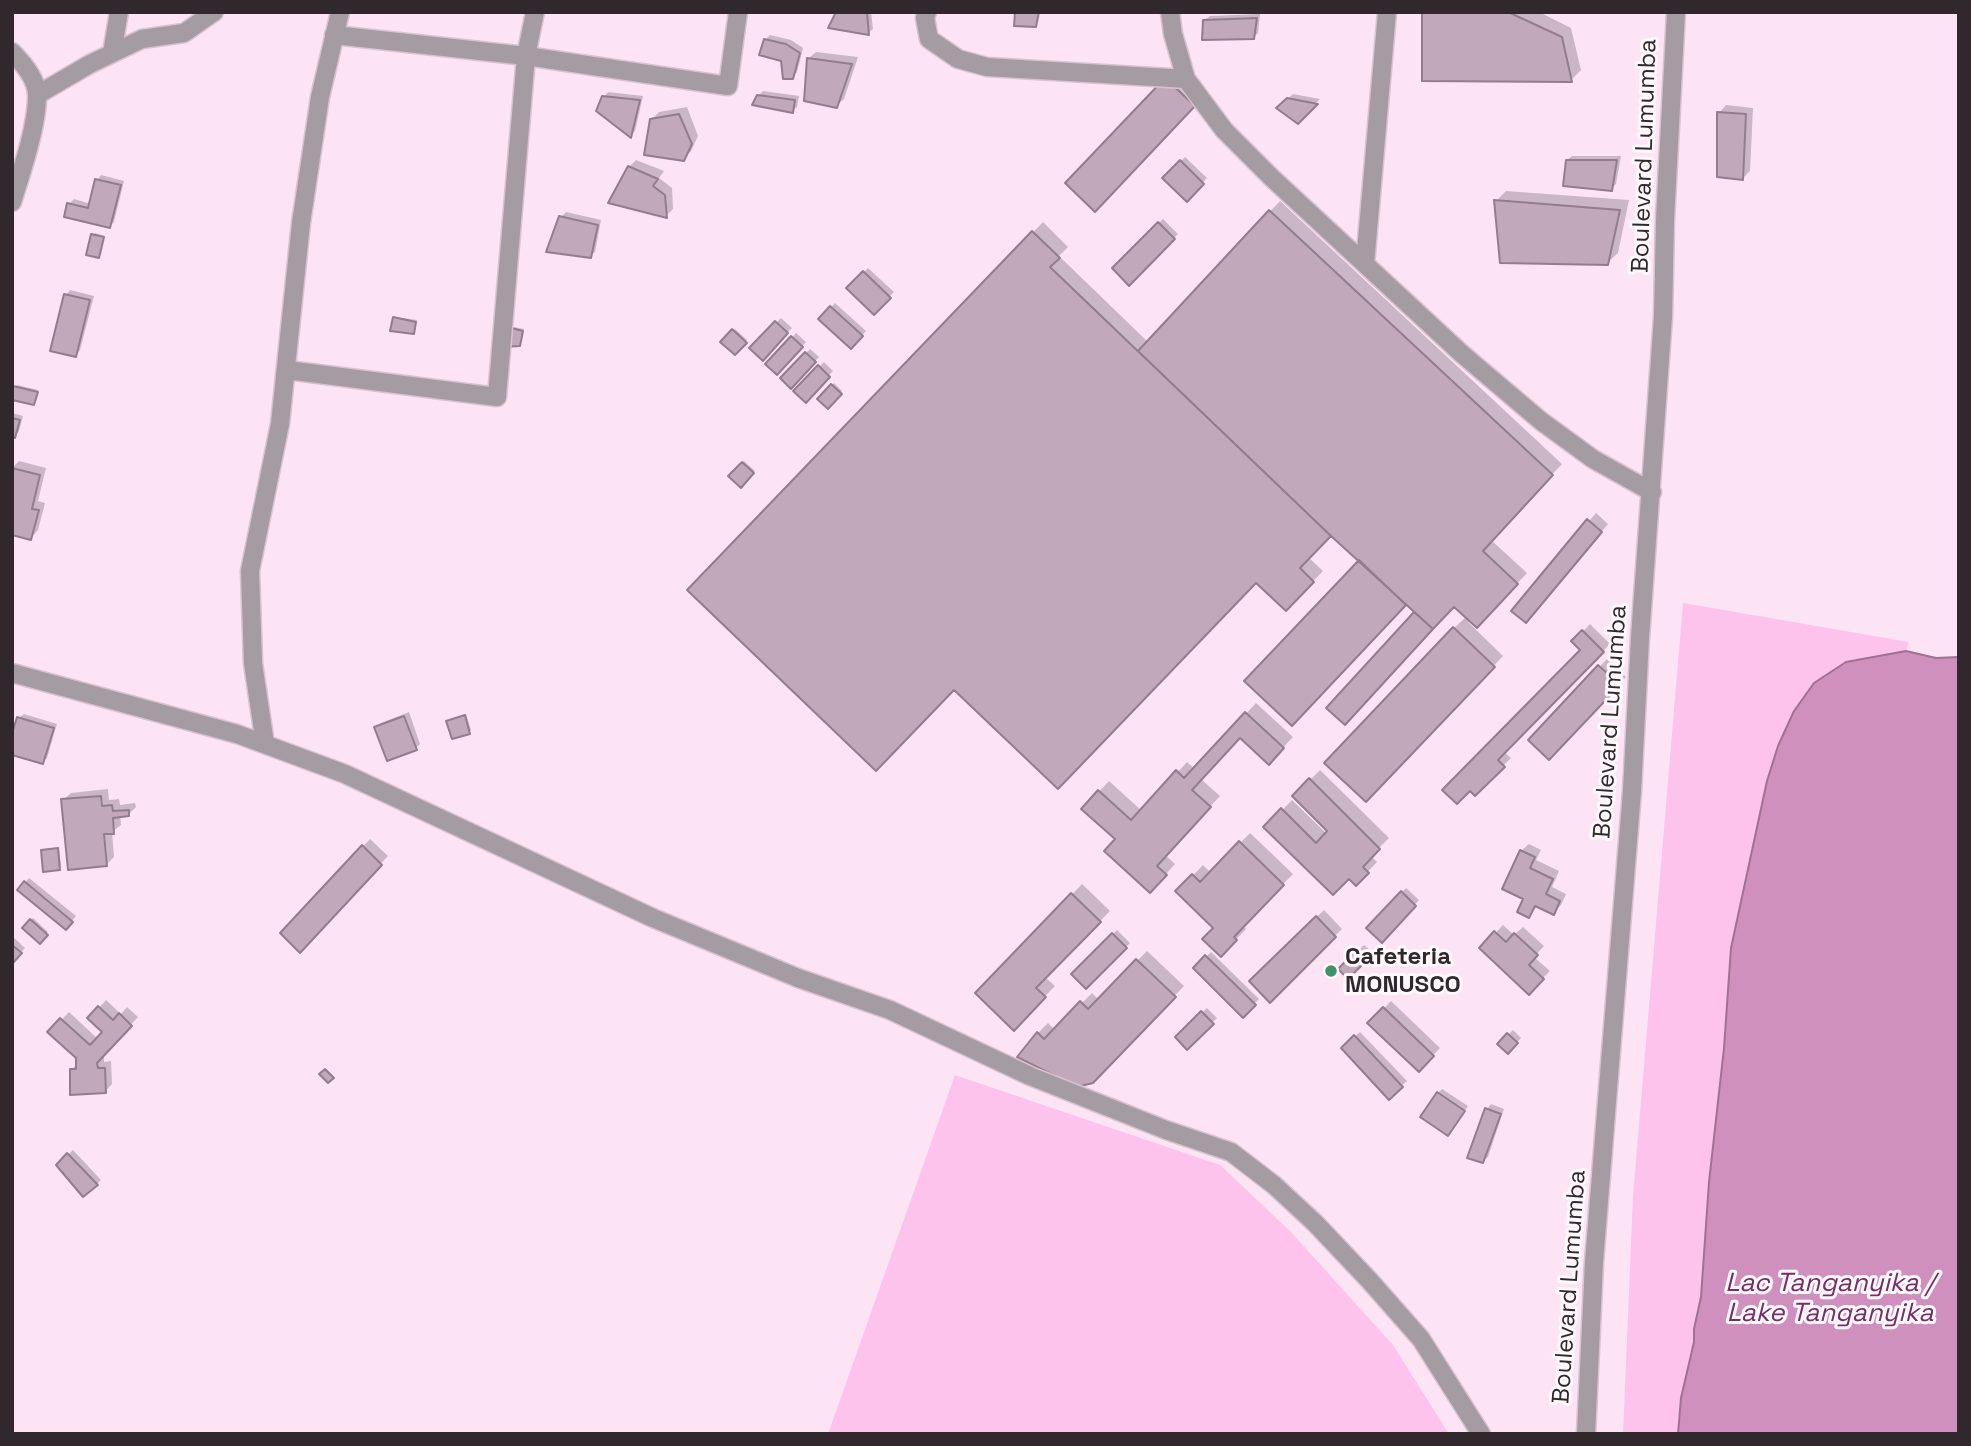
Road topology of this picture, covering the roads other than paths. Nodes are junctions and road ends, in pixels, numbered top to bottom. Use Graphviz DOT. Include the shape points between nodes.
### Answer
graph roads {
  1 [pos="119,12"];
  2 [pos="214,12"];
  3 [pos="340,12"];
  4 [pos="535,12"];
  5 [pos="738,12"];
  6 [pos="927,12"];
  7 [pos="1170,12"];
  8 [pos="1387,12"];
  9 [pos="1676,12"];
  10 [pos="334,36"];
  11 [pos="12,52"];
  12 [pos="113,54"];
  13 [pos="526,55"];
  14 [pos="1186,79"];
  15 [pos="37,95"];
  16 [pos="12,202"];
  17 [pos="1365,264"];
  18 [pos="287,370"];
  19 [pos="1652,492"];
  20 [pos="12,673"];
  21 [pos="265,744"];
  22 [pos="1481,1434"];
  23 [pos="1586,1434"];
  1 -- 12 [label="street"];
  2 -- 12 [label="street" via="184,33 142,39"];
  3 -- 10 [label="street"];
  4 -- 13 [label="street"];
  5 -- 13 [label="street" via="728,86"];
  6 -- 14 [label="street" via="929,39 958,59 987,67"];
  7 -- 14 [label="street"];
  8 -- 17 [label="street"];
  9 -- 19 [label="street, Boulevard Lumumba"];
  10 -- 13 [label="street"];
  10 -- 18 [label="street" via="301,223"];
  11 -- 15 [label="street" via="23,63"];
  12 -- 15 [label="street"];
  13 -- 18 [label="street" via="496,397"];
  14 -- 17 [label="street" via="1224,130"];
  15 -- 16 [label="street" via="31,137"];
  17 -- 19 [label="street" via="1462,355 1551,429"];
  18 -- 21 [label="street" via="250,571 253,663"];
  19 -- 23 [label="street, Boulevard Lumumba" via="1594,1262"];
  20 -- 21 [label="street"];
  21 -- 22 [label="street" via="345,774 653,918 890,1010 1030,1076 1231,1152 1315,1223 1378,1290 1421,1339"];
}
